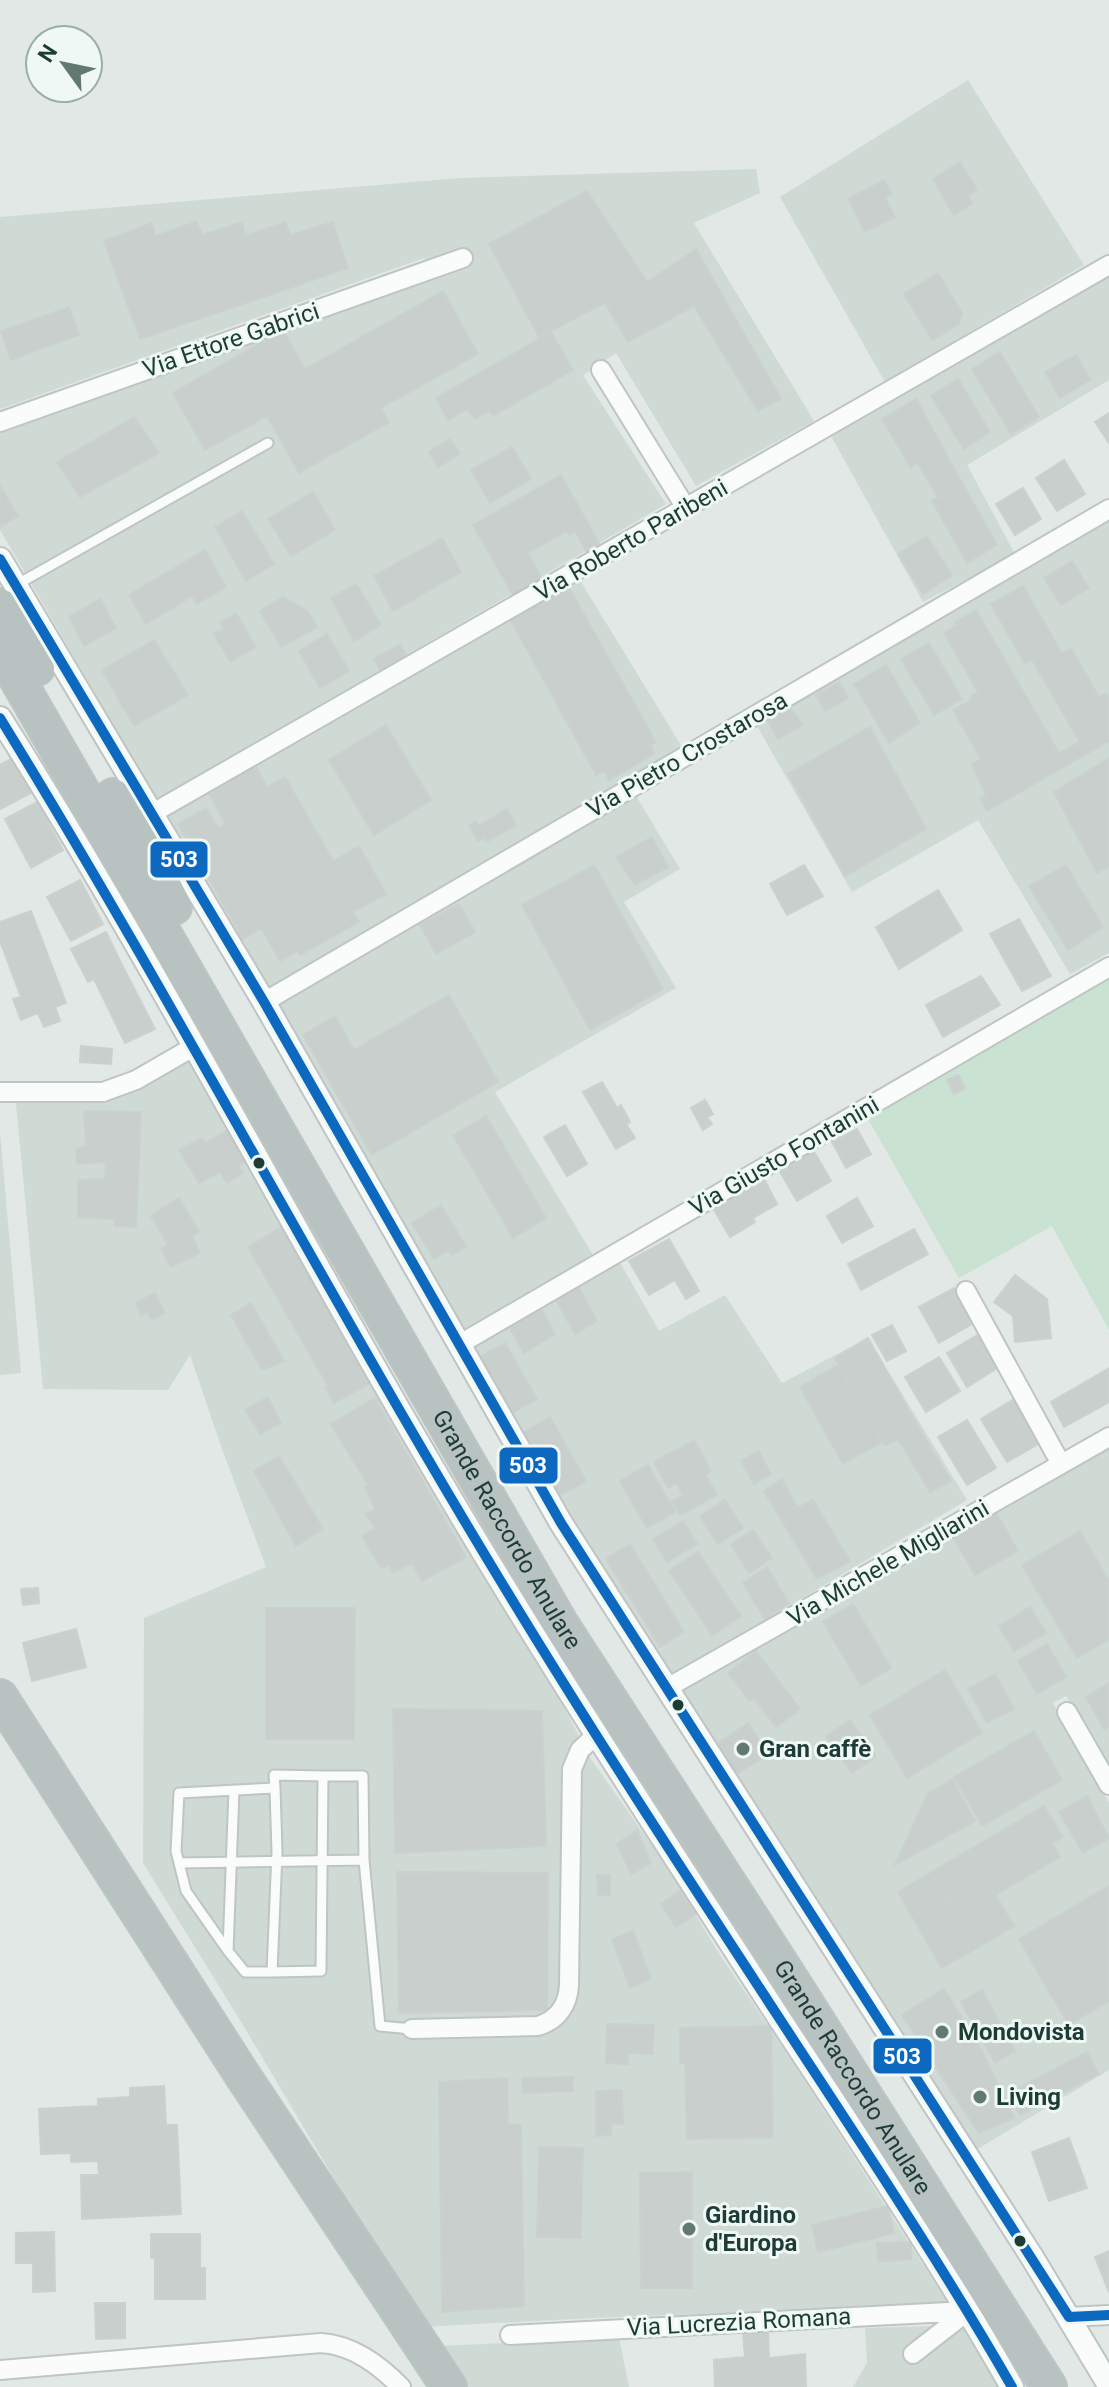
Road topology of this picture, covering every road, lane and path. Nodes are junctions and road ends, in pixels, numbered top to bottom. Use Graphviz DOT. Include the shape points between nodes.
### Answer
graph roads {
  1 [pos="463,258"];
  2 [pos="1109,265"];
  3 [pos="601,370"];
  4 [pos="0,422"];
  5 [pos="268,443"];
  6 [pos="686,508"];
  7 [pos="1109,509"];
  8 [pos="0,559"];
  9 [pos="8,595"];
  10 [pos="0,649"];
  11 [pos="0,718"];
  12 [pos="153,813"];
  13 [pos="1109,967"];
  14 [pos="264,1002"];
  15 [pos="206,1035"];
  16 [pos="0,1092"];
  17 [pos="966,1291"];
  18 [pos="460,1344"];
  19 [pos="1109,1437"];
  20 [pos="1061,1464"];
  21 [pos="667,1688"];
  22 [pos="0,1697"];
  23 [pos="1067,1712"];
  24 [pos="595,1736"];
  25 [pos="323,1776"];
  26 [pos="1109,1785"];
  27 [pos="275,1788"];
  28 [pos="234,1790"];
  29 [pos="364,1860"];
  30 [pos="321,1861"];
  31 [pos="277,1862"];
  32 [pos="180,1863"];
  33 [pos="231,1863"];
  34 [pos="228,1951"];
  35 [pos="272,1972"];
  36 [pos="412,2029"];
  37 [pos="968,2311"];
  38 [pos="1109,2315"];
  39 [pos="1069,2317"];
  40 [pos="510,2335"];
  41 [pos="913,2354"];
  42 [pos="0,2370"];
  43 [pos="1109,2385"];
  44 [pos="401,2387"];
  45 [pos="449,2387"];
  46 [pos="1012,2387"];
  47 [pos="1049,2387"];
  1 -- 4 [label="street, Via Ettore Gabrici"];
  2 -- 6 [label="street, Via Roberto Paribeni"];
  3 -- 6 [label="street"];
  5 -- 9 [label="lane"];
  6 -- 12 [label="street, Via Roberto Paribeni"];
  7 -- 14 [label="street, Via Pietro Crostarosa"];
  8 -- 9 [label="street"];
  9 -- 12 [label="street"];
  9 -- 15 [label="highway" via="160,877 181,924"];
  10 -- 15 [label="highway, Grande Raccordo Anulare"];
  11 -- 15 [label="street"];
  12 -- 14 [label="street"];
  13 -- 18 [label="street, Via Giusto Fontanini"];
  14 -- 18 [label="street"];
  15 -- 16 [label="street" via="111,1091"];
  15 -- 24 [label="street" via="447,1493"];
  15 -- 47 [label="highway, Grande Raccordo Anulare" via="424,1389 560,1623"];
  17 -- 20 [label="street"];
  18 -- 21 [label="street" via="561,1523"];
  19 -- 20 [label="street, Via Michele Migliarini"];
  20 -- 21 [label="street, Via Michele Migliarini"];
  21 -- 39 [label="street"];
  22 -- 45 [label="highway"];
  23 -- 26 [label="street"];
  24 -- 36 [label="street" via="580,1750 572,1769 565,2005 551,2021 538,2026"];
  24 -- 37 [label="street"];
  25 -- 27 [label="lane" via="274,1775"];
  25 -- 29 [label="lane" via="363,1776"];
  25 -- 30 [label="lane"];
  27 -- 28 [label="lane"];
  27 -- 31 [label="lane"];
  28 -- 32 [label="lane" via="179,1793"];
  28 -- 33 [label="lane"];
  29 -- 30 [label="lane"];
  29 -- 36 [label="lane" via="380,2026"];
  30 -- 31 [label="lane"];
  30 -- 35 [label="lane" via="321,1971"];
  31 -- 33 [label="lane"];
  31 -- 35 [label="lane"];
  32 -- 33 [label="lane"];
  32 -- 34 [label="lane" via="186,1891"];
  33 -- 34 [label="lane"];
  34 -- 35 [label="lane" via="245,1972"];
  37 -- 40 [label="street, Via Lucrezia Romana"];
  37 -- 41 [label="street"];
  37 -- 46 [label="street"];
  38 -- 39 [label="street"];
  39 -- 43 [label="street"];
  42 -- 44 [label="street" via="321,2343 363,2356"];
}
